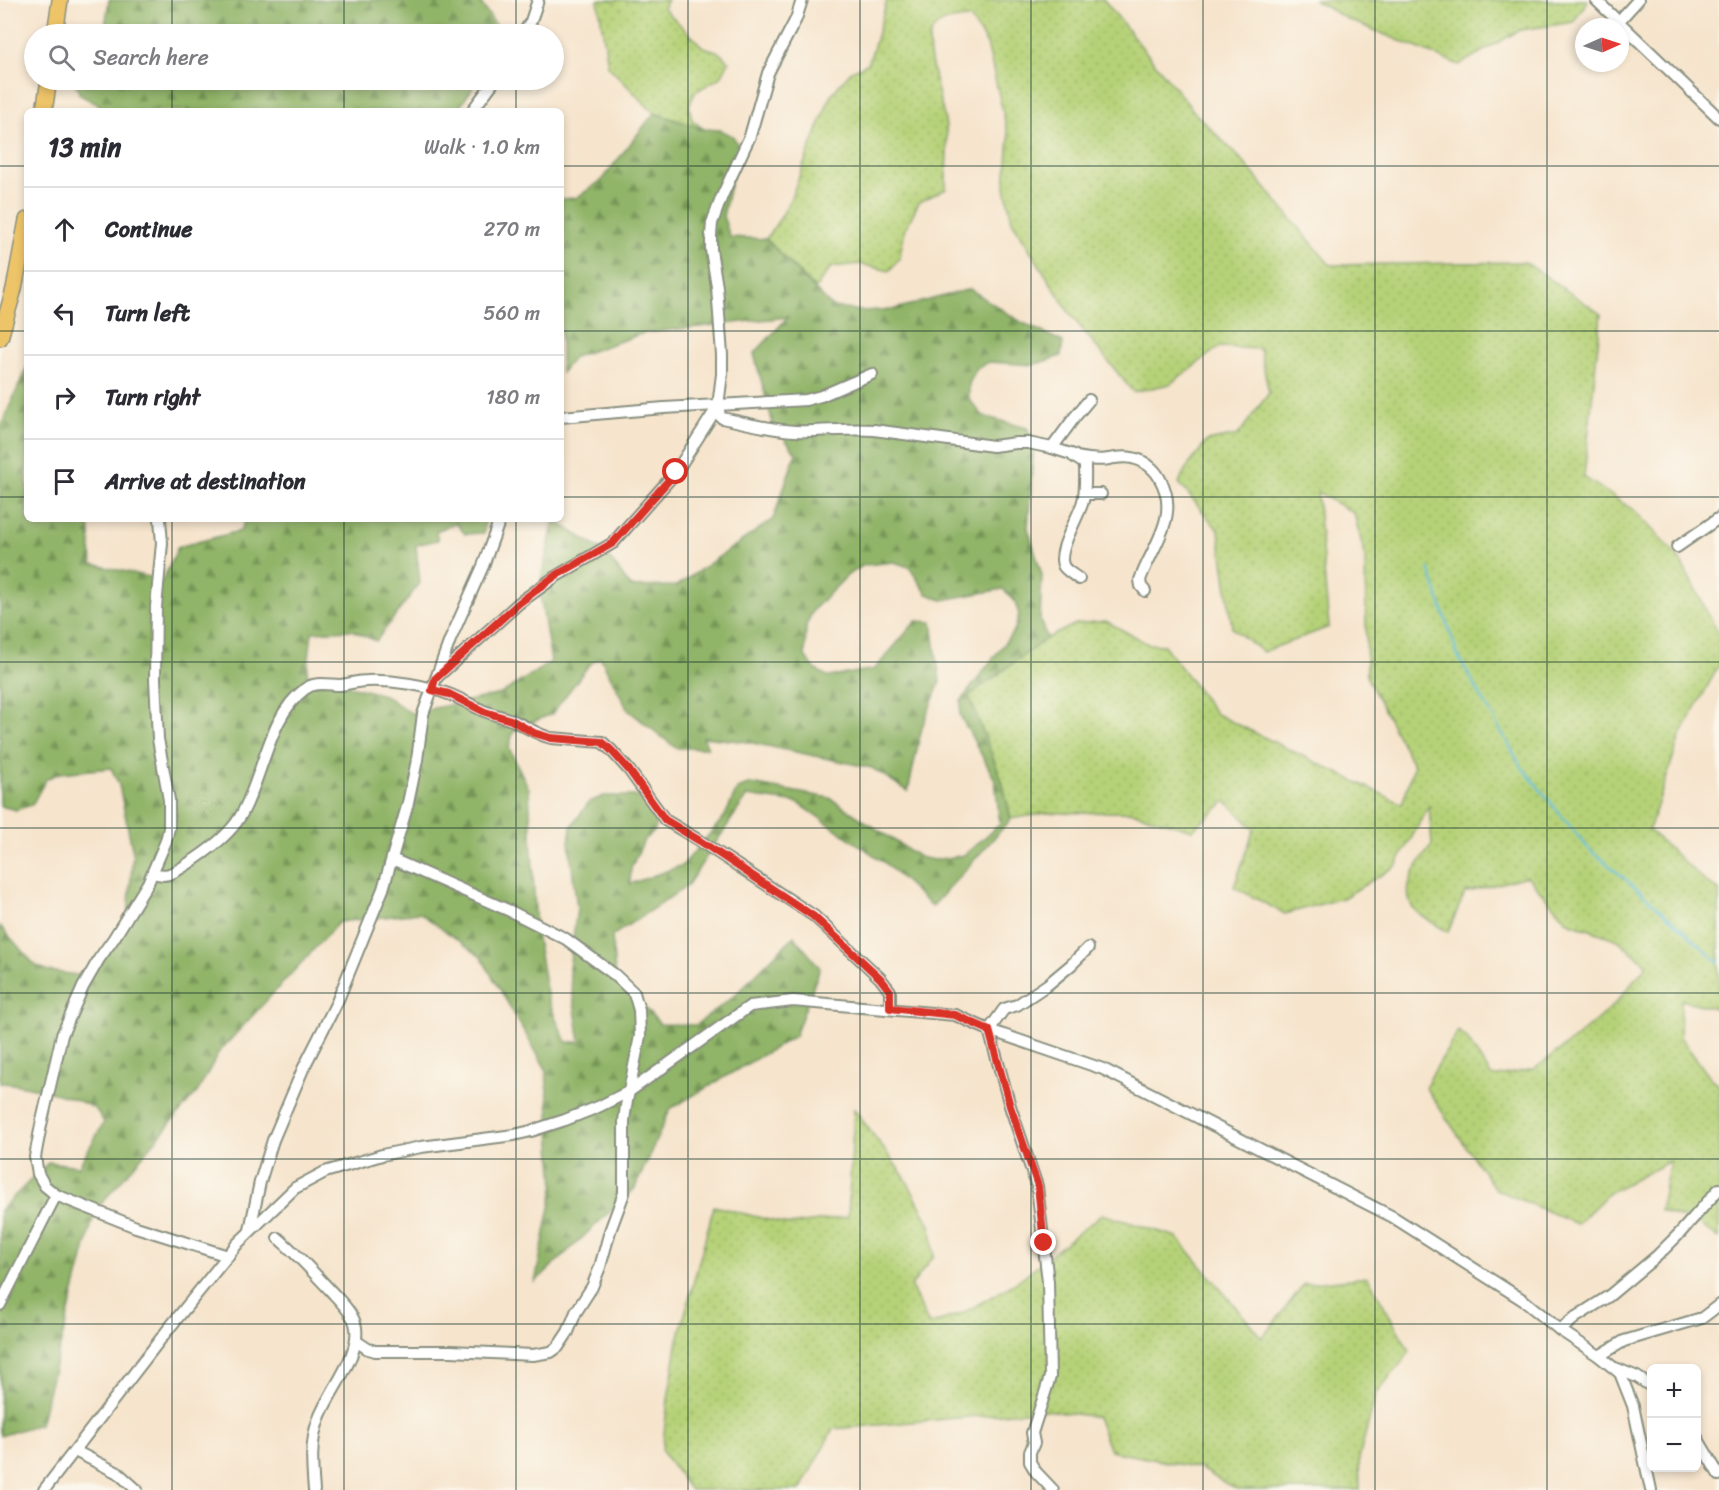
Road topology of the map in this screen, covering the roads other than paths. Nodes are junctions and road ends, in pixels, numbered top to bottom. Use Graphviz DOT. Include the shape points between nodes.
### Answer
graph roads {
  1 [pos="60,0"];
  2 [pos="538,0"];
  3 [pos="802,0"];
  4 [pos="1596,0"];
  5 [pos="1638,0"];
  6 [pos="1614,18"];
  7 [pos="1622,18"];
  8 [pos="57,24"];
  9 [pos="529,24"];
  10 [pos="1629,32"];
  11 [pos="47,90"];
  12 [pos="488,90"];
  13 [pos="44,108"];
  14 [pos="474,108"];
  15 [pos="1719,118"];
  16 [pos="24,237"];
  17 [pos="0,338"];
  18 [pos="872,374"];
  19 [pos="1089,400"];
  20 [pos="718,406"];
  21 [pos="564,417"];
  22 [pos="1052,448"];
  23 [pos="1073,456"];
  24 [pos="1085,492"];
  25 [pos="1101,494"];
  26 [pos="1719,518"];
  27 [pos="160,522"];
  28 [pos="499,522"];
  29 [pos="1677,547"];
  30 [pos="1079,579"];
  31 [pos="1144,591"];
  32 [pos="433,685"];
  33 [pos="392,859"];
  34 [pos="153,872"];
  35 [pos="1088,948"];
  36 [pos="890,1008"];
  37 [pos="989,1030"];
  38 [pos="630,1091"];
  39 [pos="1719,1189"];
  40 [pos="56,1195"];
  41 [pos="250,1230"];
  42 [pos="278,1238"];
  43 [pos="228,1256"];
  44 [pos="0,1305"];
  45 [pos="1719,1305"];
  46 [pos="1560,1330"];
  47 [pos="356,1341"];
  48 [pos="1599,1356"];
  49 [pos="1615,1368"];
  50 [pos="1647,1384"];
  51 [pos="1701,1444"];
  52 [pos="75,1451"];
  53 [pos="1719,1475"];
  54 [pos="44,1490"];
  55 [pos="137,1490"];
  56 [pos="314,1490"];
  57 [pos="1053,1490"];
  58 [pos="1651,1490"];
  1 -- 8 [label="highway"];
  2 -- 9 [label="street"];
  3 -- 20 [label="street" via="766,79 750,136 712,223 711,250 723,355"];
  4 -- 6 [label="street"];
  5 -- 7 [label="street"];
  10 -- 15 [label="street"];
  11 -- 13 [label="highway"];
  12 -- 14 [label="street"];
  16 -- 17 [label="highway"];
  18 -- 20 [label="street" via="806,400"];
  19 -- 22 [label="street"];
  20 -- 21 [label="street"];
  20 -- 22 [label="street" via="722,418 778,429 874,430 993,446 1022,443"];
  20 -- 32 [label="street" via="676,472 613,543 555,576 526,598 462,653"];
  22 -- 23 [label="street"];
  23 -- 24 [label="street" via="1085,464"];
  23 -- 31 [label="street" via="1098,460 1130,457 1156,471 1162,482 1167,516 1140,580"];
  24 -- 25 [label="street"];
  24 -- 30 [label="street" via="1062,559 1064,567"];
  26 -- 29 [label="street"];
  27 -- 34 [label="street" via="156,690 158,739 170,815 166,842"];
  28 -- 32 [label="street"];
  32 -- 33 [label="street" via="423,714 408,803"];
  32 -- 34 [label="street" via="363,680 308,686 291,702 281,719 248,801 232,829 172,874"];
  32 -- 36 [label="street" via="543,736 602,742 629,770 665,820 822,924 880,978 890,991"];
  33 -- 38 [label="street" via="566,939 634,993 640,1036"];
  33 -- 41 [label="street" via="337,1002 277,1132 260,1182"];
  34 -- 40 [label="street" via="83,987 62,1035 35,1157 38,1174"];
  35 -- 37 [label="street" via="1040,990 1004,1009"];
  36 -- 37 [label="street" via="955,1015"];
  36 -- 38 [label="street" via="793,1001 750,1006"];
  37 -- 46 [label="street" via="1103,1069 1393,1217 1523,1300"];
  37 -- 57 [label="street" via="1038,1186 1048,1282 1050,1377 1032,1432 1030,1462"];
  38 -- 41 [label="street" via="584,1113 531,1131 402,1150 325,1172 295,1188"];
  38 -- 47 [label="street" via="624,1121 624,1193 596,1278 558,1347 533,1355 375,1351"];
  39 -- 46 [label="street" via="1657,1256"];
  40 -- 43 [label="street" via="136,1227"];
  40 -- 44 [label="street"];
  41 -- 43 [label="street"];
  42 -- 47 [label="street" via="342,1302 354,1322"];
  43 -- 52 [label="street"];
  45 -- 48 [label="street" via="1702,1317 1624,1341"];
  46 -- 48 [label="street"];
  47 -- 56 [label="street" via="314,1433"];
  48 -- 49 [label="street"];
  49 -- 50 [label="street"];
  49 -- 58 [label="street" via="1630,1395"];
  51 -- 53 [label="street"];
  52 -- 54 [label="street"];
  52 -- 55 [label="street" via="118,1473"];
}
